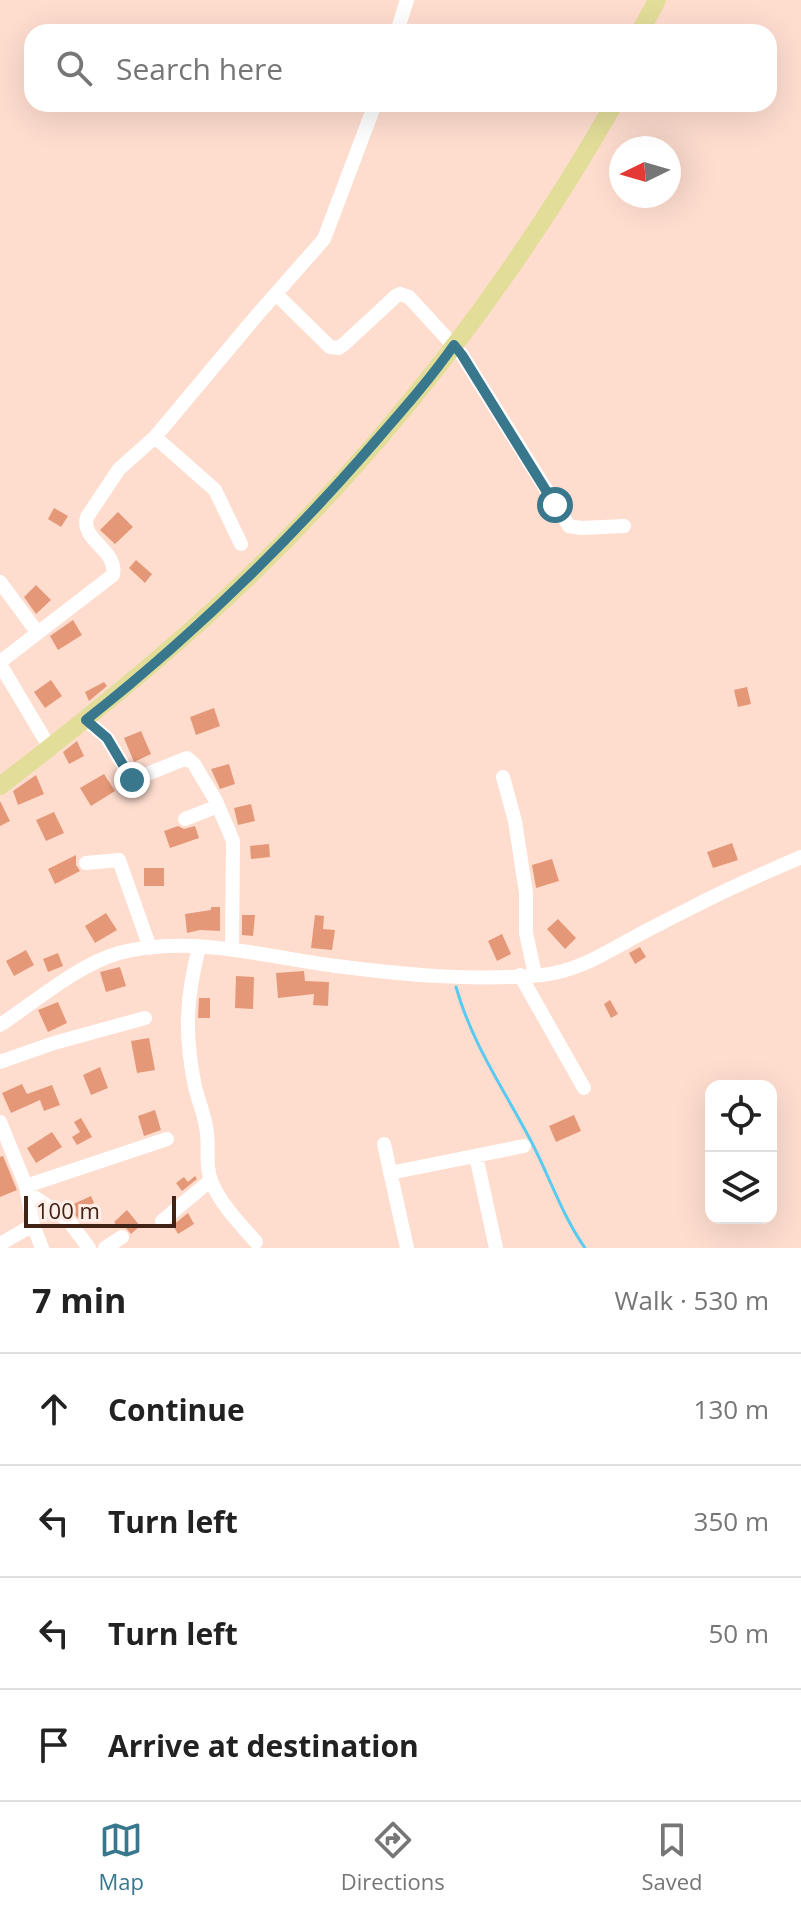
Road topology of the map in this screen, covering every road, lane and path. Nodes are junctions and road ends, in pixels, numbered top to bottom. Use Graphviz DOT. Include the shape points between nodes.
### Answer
graph roads {
  1 [pos="407,0"];
  2 [pos="657,0"];
  3 [pos="669,0"];
  4 [pos="400,24"];
  5 [pos="644,24"];
  6 [pos="657,24"];
  7 [pos="372,112"];
  8 [pos="596,112"];
  9 [pos="609,112"];
  10 [pos="276,294"];
  11 [pos="450,341"];
  12 [pos="155,437"];
  13 [pos="624,526"];
  14 [pos="241,544"];
  15 [pos="0,582"];
  16 [pos="37,632"];
  17 [pos="0,663"];
  18 [pos="86,720"];
  19 [pos="44,738"];
  20 [pos="0,772"];
  21 [pos="503,777"];
  22 [pos="0,786"];
  23 [pos="218,806"];
  24 [pos="185,819"];
  25 [pos="801,857"];
  26 [pos="86,863"];
  27 [pos="199,947"];
  28 [pos="150,948"];
  29 [pos="232,949"];
  30 [pos="528,975"];
  31 [pos="145,1018"];
  32 [pos="0,1025"];
  33 [pos="0,1062"];
  34 [pos="584,1088"];
  35 [pos="0,1122"];
  36 [pos="167,1139"];
  37 [pos="384,1144"];
  38 [pos="524,1146"];
  39 [pos="476,1156"];
  40 [pos="390,1173"];
  41 [pos="211,1180"];
  42 [pos="26,1189"];
  43 [pos="162,1221"];
  44 [pos="33,1225"];
  45 [pos="122,1237"];
  46 [pos="256,1242"];
  47 [pos="0,1244"];
  48 [pos="42,1248"];
  49 [pos="89,1248"];
  50 [pos="105,1248"];
  51 [pos="407,1248"];
  52 [pos="496,1248"];
  1 -- 4 [label="street"];
  2 -- 5 [label="main road"];
  3 -- 6 [label="main road"];
  7 -- 10 [label="street" via="324,239"];
  8 -- 11 [label="main road"];
  9 -- 11 [label="main road" via="540,224"];
  10 -- 11 [label="street" via="330,347 343,345 400,294 415,302"];
  10 -- 12 [label="street"];
  11 -- 13 [label="street" via="572,528"];
  11 -- 18 [label="main road" via="379,437 275,550"];
  11 -- 19 [label="main road" via="248,562"];
  12 -- 14 [label="street" via="215,490"];
  12 -- 16 [label="street" via="119,469 85,520 111,558 113,575"];
  15 -- 16 [label="street"];
  16 -- 17 [label="street"];
  17 -- 19 [label="street"];
  18 -- 22 [label="main road"];
  18 -- 23 [label="street" via="107,738 129,778 187,758"];
  19 -- 20 [label="main road"];
  21 -- 30 [label="street" via="526,893"];
  23 -- 24 [label="street"];
  23 -- 29 [label="street" via="234,848"];
  25 -- 30 [label="street" via="707,899 599,958 568,971"];
  26 -- 28 [label="street" via="119,860"];
  27 -- 28 [label="street"];
  27 -- 29 [label="street"];
  27 -- 41 [label="street" via="186,1013"];
  28 -- 32 [label="street" via="98,961"];
  29 -- 30 [label="street" via="432,977"];
  30 -- 34 [label="street"];
  31 -- 33 [label="street"];
  35 -- 42 [label="street"];
  36 -- 42 [label="street"];
  37 -- 40 [label="street"];
  38 -- 39 [label="street"];
  39 -- 40 [label="street"];
  39 -- 52 [label="street"];
  40 -- 51 [label="street"];
  41 -- 43 [label="street"];
  41 -- 46 [label="street" via="229,1212"];
  42 -- 44 [label="street"];
  42 -- 49 [label="street" via="68,1220"];
  44 -- 47 [label="street"];
  44 -- 48 [label="street"];
  45 -- 50 [label="street"];
}
